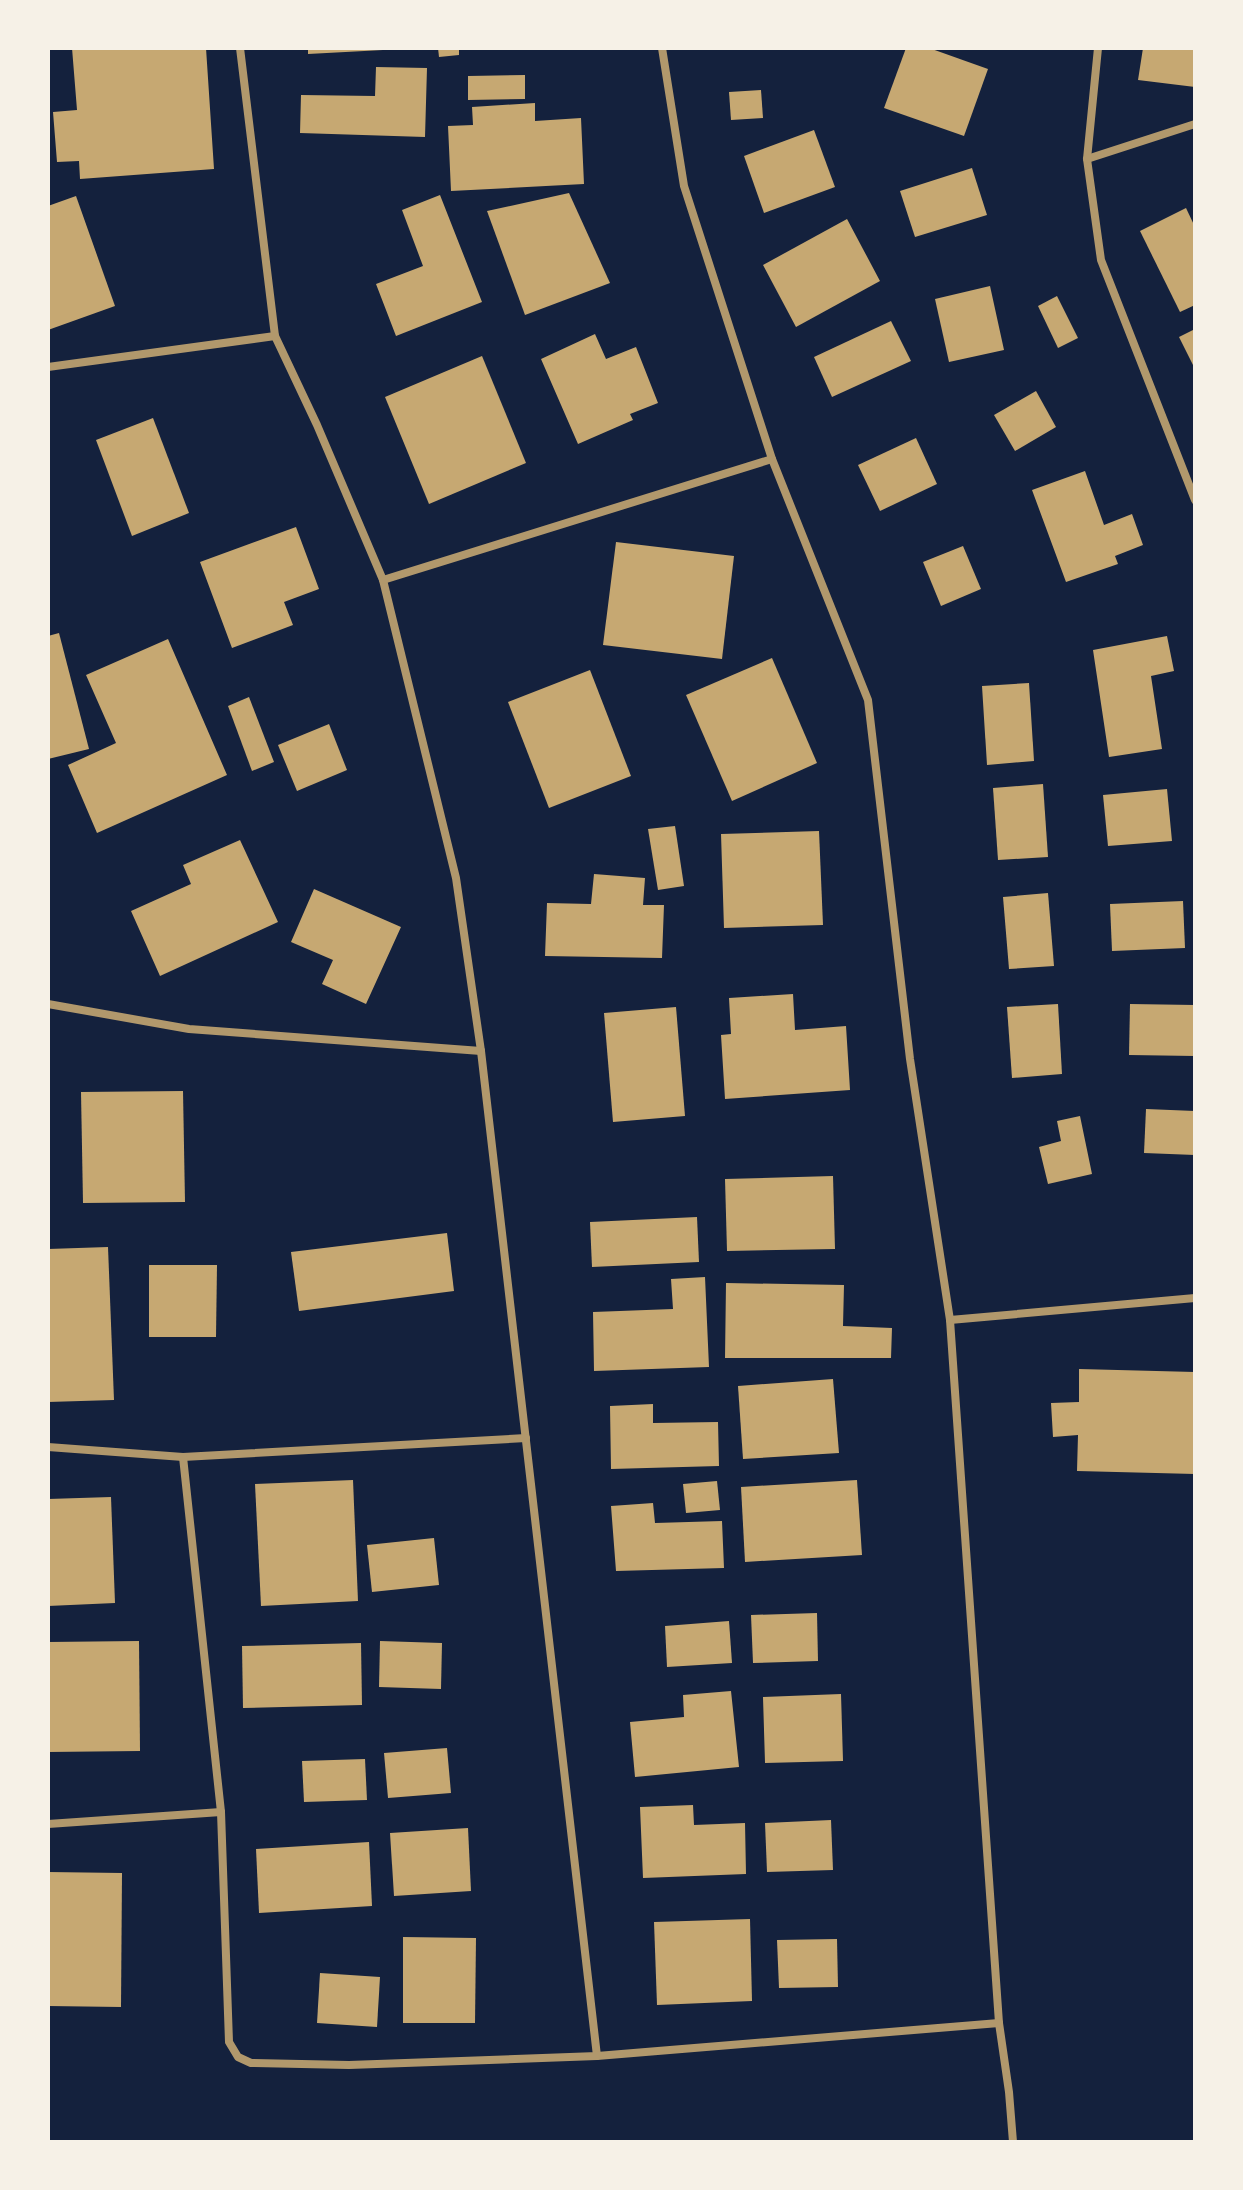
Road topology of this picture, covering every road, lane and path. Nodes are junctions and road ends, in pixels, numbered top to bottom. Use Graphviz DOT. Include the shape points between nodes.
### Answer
graph roads {
  1 [pos="240,48"];
  2 [pos="662,48"];
  3 [pos="1098,48"];
  4 [pos="1195,124"];
  5 [pos="1087,159"];
  6 [pos="275,336"];
  7 [pos="48,367"];
  8 [pos="772,459"];
  9 [pos="1195,500"];
  10 [pos="383,580"];
  11 [pos="48,1004"];
  12 [pos="481,1051"];
  13 [pos="1195,1298"];
  14 [pos="950,1320"];
  15 [pos="526,1438"];
  16 [pos="48,1447"];
  17 [pos="183,1457"];
  18 [pos="221,1812"];
  19 [pos="48,1824"];
  20 [pos="999,2023"];
  21 [pos="597,2056"];
  22 [pos="1013,2142"];
  1 -- 6 [label="street"];
  2 -- 8 [label="street" via="684,186"];
  3 -- 5 [label="street"];
  4 -- 5 [label="street"];
  5 -- 9 [label="street" via="1101,260"];
  6 -- 7 [label="street"];
  6 -- 10 [label="street"];
  8 -- 10 [label="street"];
  8 -- 14 [label="street" via="868,700 910,1059"];
  10 -- 12 [label="street" via="456,878"];
  11 -- 12 [label="street" via="189,1029"];
  12 -- 15 [label="street"];
  13 -- 14 [label="street"];
  14 -- 20 [label="street"];
  15 -- 17 [label="street"];
  15 -- 21 [label="street"];
  16 -- 17 [label="street"];
  17 -- 18 [label="street"];
  18 -- 19 [label="street"];
  18 -- 21 [label="street" via="229,2042 238,2057 251,2063 349,2065"];
  20 -- 21 [label="street"];
  20 -- 22 [label="street"];
}
